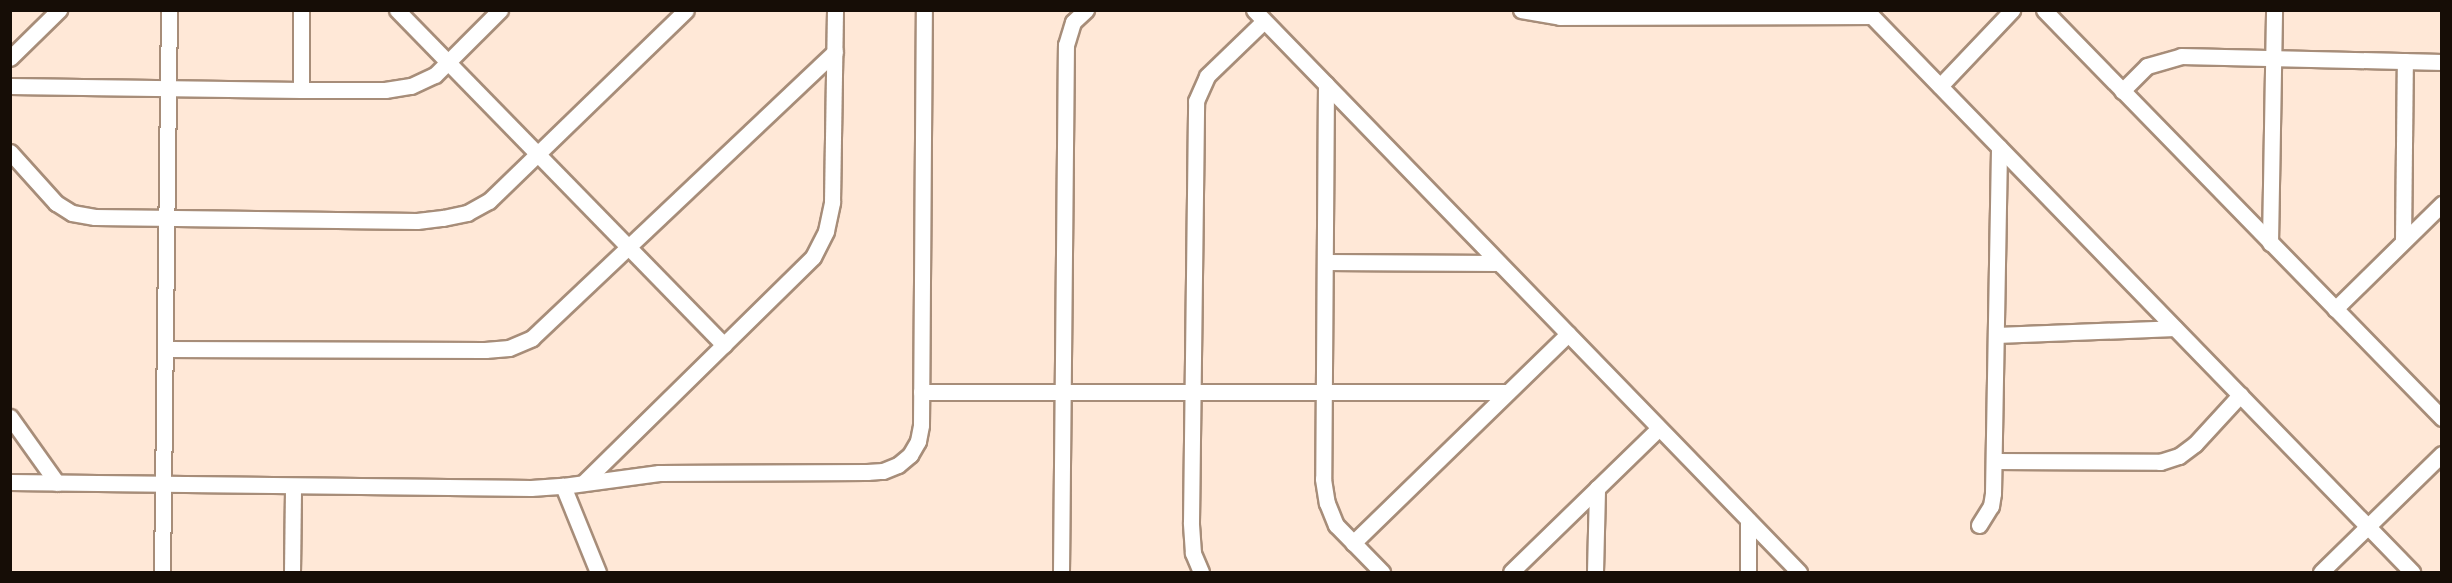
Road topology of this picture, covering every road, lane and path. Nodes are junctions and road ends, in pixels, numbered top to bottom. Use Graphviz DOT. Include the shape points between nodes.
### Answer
graph roads {
  1 [pos="59,10"];
  2 [pos="169,10"];
  3 [pos="301,10"];
  4 [pos="397,10"];
  5 [pos="500,10"];
  6 [pos="686,10"];
  7 [pos="835,10"];
  8 [pos="924,10"];
  9 [pos="1086,10"];
  10 [pos="1521,10"];
  11 [pos="2012,10"];
  12 [pos="2044,10"];
  13 [pos="2274,10"];
  14 [pos="1598,13"];
  15 [pos="1732,13"];
  16 [pos="1869,13"];
  17 [pos="1259,16"];
  18 [pos="835,51"];
  19 [pos="10,58"];
  20 [pos="2273,58"];
  21 [pos="2405,61"];
  22 [pos="2442,62"];
  23 [pos="448,63"];
  24 [pos="1326,84"];
  25 [pos="10,86"];
  26 [pos="1940,86"];
  27 [pos="168,88"];
  28 [pos="301,90"];
  29 [pos="2122,91"];
  30 [pos="1999,147"];
  31 [pos="10,152"];
  32 [pos="538,154"];
  33 [pos="2442,204"];
  34 [pos="166,218"];
  35 [pos="2403,242"];
  36 [pos="2270,243"];
  37 [pos="628,247"];
  38 [pos="1324,262"];
  39 [pos="1499,263"];
  40 [pos="2335,309"];
  41 [pos="2175,328"];
  42 [pos="1568,334"];
  43 [pos="1996,335"];
  44 [pos="724,345"];
  45 [pos="165,349"];
  46 [pos="921,392"];
  47 [pos="1063,392"];
  48 [pos="1193,392"];
  49 [pos="1324,392"];
  50 [pos="1508,392"];
  51 [pos="2240,395"];
  52 [pos="10,417"];
  53 [pos="2442,418"];
  54 [pos="1659,428"];
  55 [pos="2442,454"];
  56 [pos="1994,460"];
  57 [pos="10,482"];
  58 [pos="57,483"];
  59 [pos="583,483"];
  60 [pos="163,484"];
  61 [pos="293,486"];
  62 [pos="562,486"];
  63 [pos="1597,489"];
  64 [pos="1748,520"];
  65 [pos="1979,525"];
  66 [pos="2368,527"];
  67 [pos="1353,543"];
  68 [pos="159,569"];
  69 [pos="292,573"];
  70 [pos="598,573"];
  71 [pos="1061,573"];
  72 [pos="1201,573"];
  73 [pos="1382,573"];
  74 [pos="1511,573"];
  75 [pos="1595,573"];
  76 [pos="1748,573"];
  77 [pos="1799,573"];
  78 [pos="2321,573"];
  79 [pos="2412,573"];
  1 -- 19 [label="street"];
  2 -- 27 [label="street"];
  3 -- 28 [label="street"];
  4 -- 23 [label="street"];
  5 -- 23 [label="street"];
  6 -- 32 [label="street"];
  7 -- 18 [label="street"];
  8 -- 46 [label="street"];
  9 -- 47 [label="street" via="1073,22 1066,45"];
  10 -- 14 [label="street" via="1560,16"];
  11 -- 26 [label="street"];
  12 -- 29 [label="street"];
  13 -- 20 [label="street"];
  14 -- 15 [label="street"];
  15 -- 16 [label="street"];
  16 -- 26 [label="street"];
  17 -- 24 [label="street"];
  17 -- 48 [label="street" via="1207,76 1196,101"];
  18 -- 37 [label="street"];
  18 -- 44 [label="street" via="834,172 826,231 813,257"];
  20 -- 21 [label="street"];
  20 -- 29 [label="street" via="2163,59 2147,66"];
  20 -- 36 [label="street"];
  21 -- 22 [label="street"];
  21 -- 35 [label="street"];
  23 -- 28 [label="street" via="435,75 411,86 385,90"];
  23 -- 32 [label="street"];
  24 -- 38 [label="street"];
  24 -- 39 [label="street"];
  25 -- 27 [label="street"];
  26 -- 30 [label="street"];
  27 -- 28 [label="street"];
  27 -- 34 [label="street"];
  29 -- 36 [label="street"];
  30 -- 41 [label="street"];
  30 -- 43 [label="street"];
  31 -- 34 [label="street" via="57,203 72,213"];
  32 -- 34 [label="street" via="489,201 467,213 443,218"];
  32 -- 37 [label="street"];
  33 -- 35 [label="street"];
  34 -- 45 [label="street"];
  35 -- 40 [label="street"];
  36 -- 40 [label="street"];
  37 -- 44 [label="street"];
  37 -- 45 [label="street" via="551,322 532,338 509,348"];
  38 -- 39 [label="street"];
  38 -- 49 [label="street"];
  39 -- 42 [label="street"];
  40 -- 53 [label="street"];
  41 -- 43 [label="street"];
  41 -- 51 [label="street"];
  42 -- 50 [label="street"];
  42 -- 54 [label="street"];
  43 -- 56 [label="street"];
  44 -- 59 [label="street"];
  45 -- 60 [label="street"];
  46 -- 47 [label="street"];
  46 -- 59 [label="street" via="918,441 910,455 883,471 658,473"];
  47 -- 48 [label="street"];
  47 -- 71 [label="street"];
  48 -- 49 [label="street"];
  48 -- 72 [label="street" via="1191,522 1193,553"];
  49 -- 50 [label="street"];
  49 -- 67 [label="street" via="1323,479 1327,503 1336,525"];
  50 -- 67 [label="street"];
  51 -- 56 [label="street" via="2195,444 2179,456 2160,462"];
  51 -- 66 [label="street"];
  52 -- 58 [label="street"];
  54 -- 63 [label="street"];
  54 -- 64 [label="street"];
  55 -- 66 [label="street"];
  56 -- 65 [label="street" via="1991,506"];
  57 -- 58 [label="street"];
  58 -- 60 [label="street"];
  59 -- 62 [label="street"];
  60 -- 61 [label="street"];
  60 -- 68 [label="street"];
  61 -- 62 [label="street"];
  61 -- 69 [label="street"];
  62 -- 70 [label="street"];
  63 -- 74 [label="street"];
  63 -- 75 [label="street"];
  64 -- 76 [label="street"];
  64 -- 77 [label="street"];
  66 -- 78 [label="street"];
  66 -- 79 [label="street"];
  67 -- 73 [label="street"];
}
